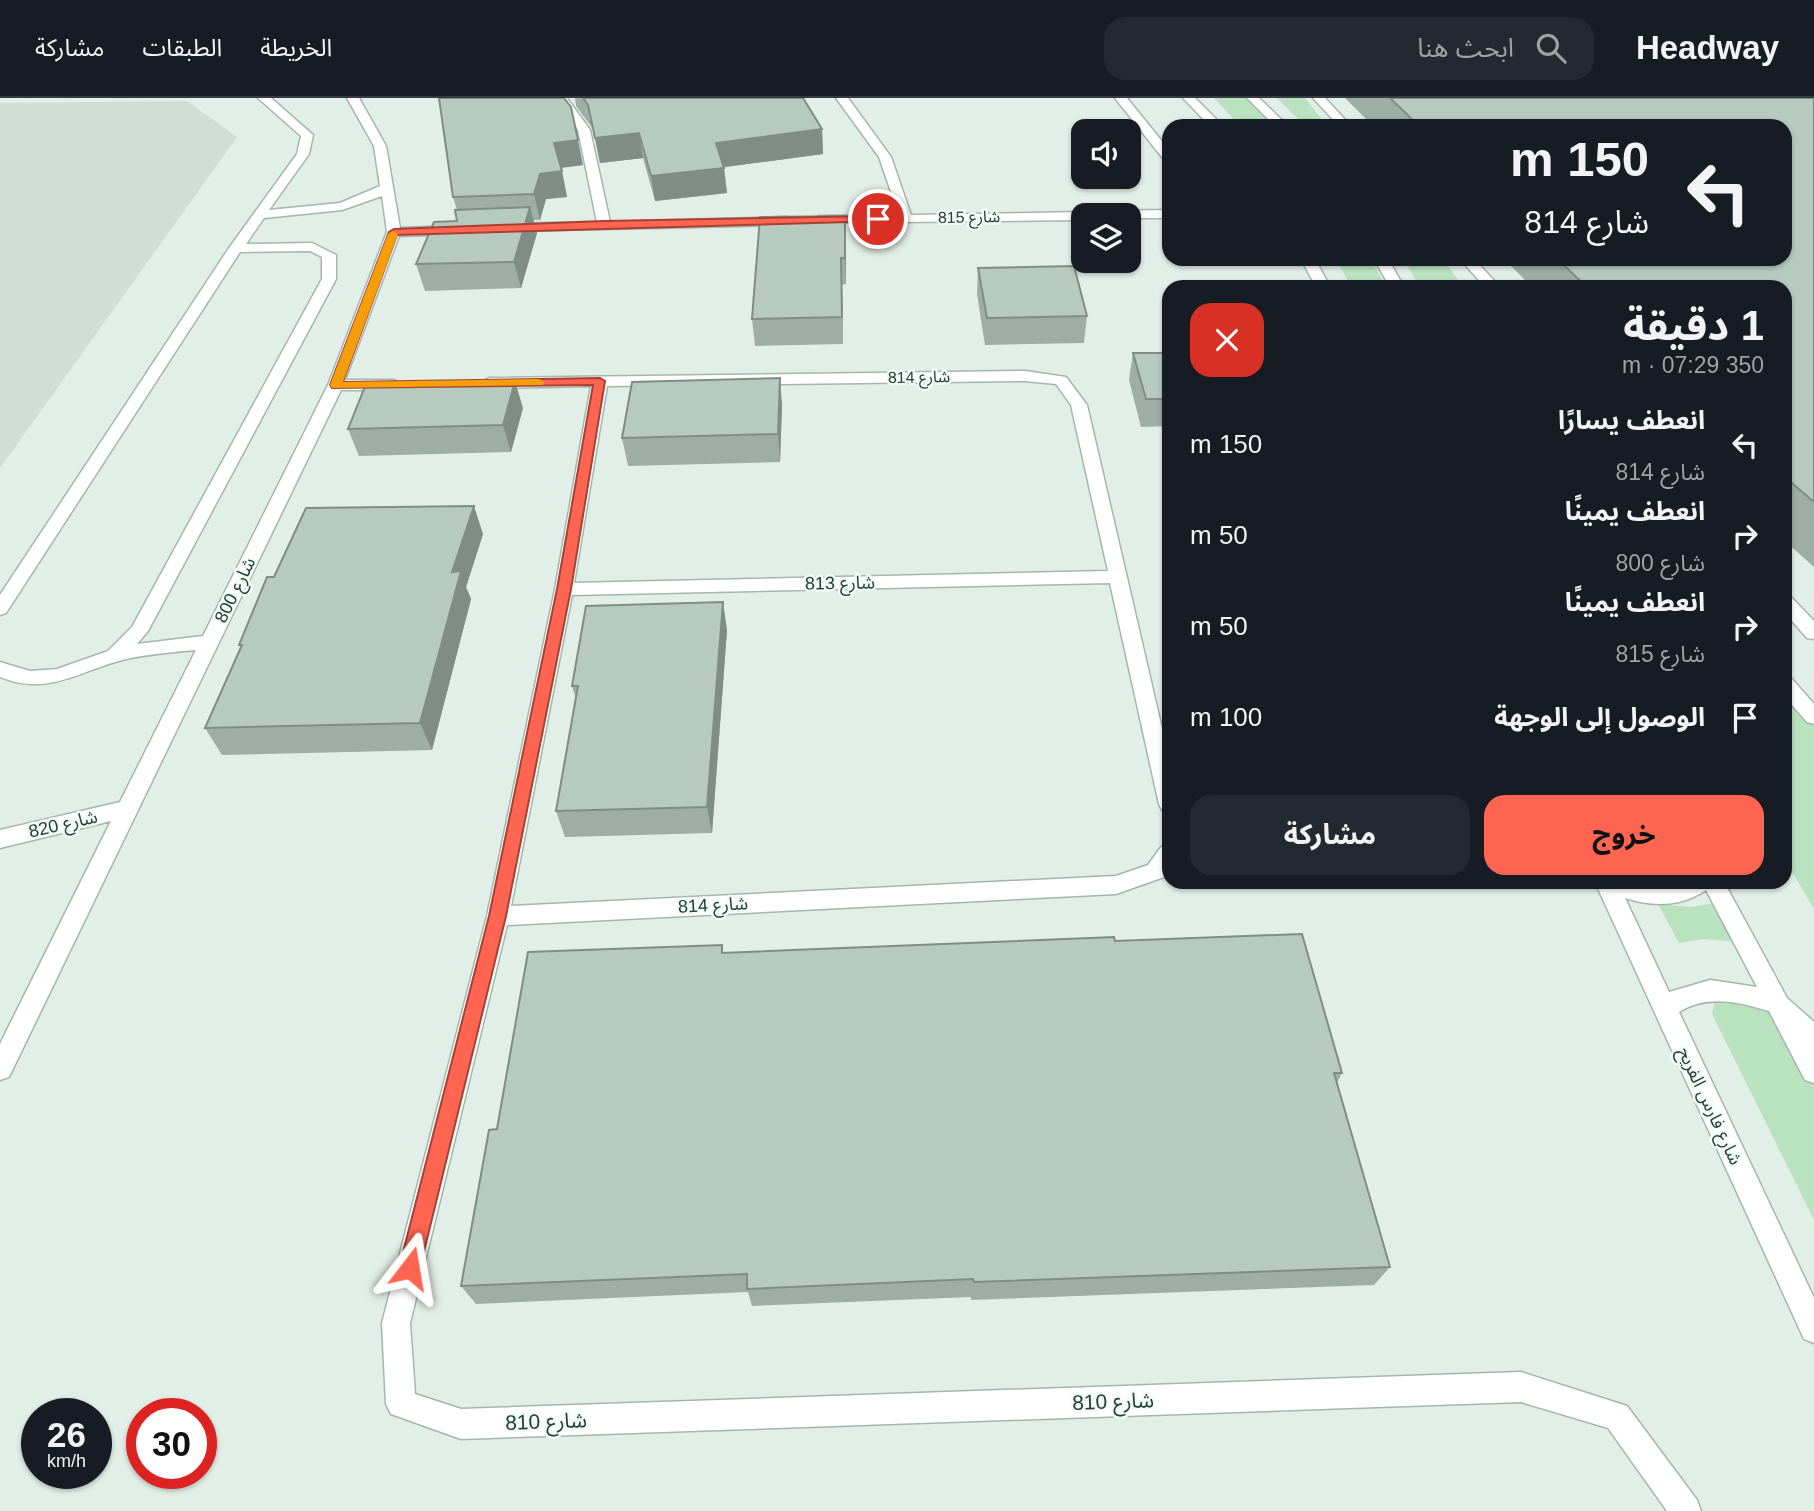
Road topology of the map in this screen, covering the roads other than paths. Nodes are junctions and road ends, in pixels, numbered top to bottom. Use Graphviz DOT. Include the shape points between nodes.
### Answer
graph roads {
  1 [pos="264,98"];
  2 [pos="353,98"];
  3 [pos="561,98"];
  4 [pos="842,98"];
  5 [pos="1121,98"];
  6 [pos="1189,98"];
  7 [pos="1253,98"];
  8 [pos="1320,98"];
  9 [pos="1210,119"];
  10 [pos="1275,119"];
  11 [pos="1339,119"];
  12 [pos="1162,149"];
  13 [pos="387,187"];
  14 [pos="1141,214"];
  15 [pos="1162,214"];
  16 [pos="258,215"];
  17 [pos="1071,216"];
  18 [pos="905,218"];
  19 [pos="604,224"];
  20 [pos="499,228"];
  21 [pos="473,229"];
  22 [pos="394,232"];
  23 [pos="236,248"];
  24 [pos="1474,266"];
  25 [pos="1486,280"];
  26 [pos="600,381"];
  27 [pos="475,383"];
  28 [pos="405,384"];
  29 [pos="336,385"];
  30 [pos="1116,577"];
  31 [pos="564,589"];
  32 [pos="0,609"];
  33 [pos="1792,609"];
  34 [pos="1814,633"];
  35 [pos="210,642"];
  36 [pos="114,656"];
  37 [pos="4,675"];
  38 [pos="1792,692"];
  39 [pos="1814,717"];
  40 [pos="1162,774"];
  41 [pos="126,809"];
  42 [pos="0,839"];
  43 [pos="1162,863"];
  44 [pos="1610,889"];
  45 [pos="1623,889"];
  46 [pos="1693,889"];
  47 [pos="1717,889"];
  48 [pos="498,916"];
  49 [pos="1776,1003"];
  50 [pos="1665,1008"];
  51 [pos="1814,1037"];
  52 [pos="0,1069"];
  53 [pos="1814,1072"];
  54 [pos="1814,1329"];
  55 [pos="1686,1511"];
  1 -- 16 [label="street" via="307,135 303,154"];
  2 -- 13 [label="street, شارع 800" via="380,146"];
  3 -- 19 [label="street" via="584,130"];
  4 -- 18 [label="street" via="885,157"];
  5 -- 12 [label="street"];
  6 -- 9 [label="street"];
  7 -- 10 [label="street"];
  8 -- 11 [label="street"];
  13 -- 16 [label="street" via="342,207"];
  13 -- 22 [label="street, شارع 800"];
  14 -- 15 [label="street"];
  16 -- 23 [label="street"];
  17 -- 18 [label="street, شارع 815"];
  18 -- 19 [label="street, شارع 815"];
  19 -- 20 [label="street, شارع 815"];
  21 -- 22 [label="street"];
  22 -- 29 [label="street, شارع 800"];
  23 -- 32 [label="street"];
  23 -- 36 [label="street" via="312,247 330,255 329,279 139,631"];
  24 -- 25 [label="street"];
  26 -- 27 [label="street, شارع 814"];
  26 -- 30 [label="street, شارع 814" via="1025,376 1061,380 1080,405"];
  26 -- 31 [label="street, شارع 810"];
  28 -- 29 [label="street"];
  29 -- 35 [label="street, شارع 800"];
  30 -- 31 [label="street, شارع 813"];
  30 -- 40 [label="street, شارع 814"];
  31 -- 48 [label="street, شارع 810"];
  33 -- 34 [label="street"];
  35 -- 36 [label="street"];
  35 -- 41 [label="street, شارع 800"];
  36 -- 37 [label="street" via="65,676"];
  38 -- 39 [label="street"];
  41 -- 42 [label="street, شارع 820"];
  41 -- 52 [label="street, شارع 800"];
  43 -- 48 [label="street, شارع 814" via="1156,871 1116,885"];
  44 -- 50 [label="street, شارع فارس الفريح"];
  45 -- 46 [label="street" via="1667,896"];
  47 -- 49 [label="street"];
  48 -- 55 [label="street, شارع 810" via="396,1323 401,1404 461,1424 1521,1387 1617,1416"];
  49 -- 50 [label="street" via="1710,990 1682,997"];
  49 -- 51 [label="street"];
  49 -- 53 [label="street"];
  50 -- 54 [label="street, شارع فارس الفريح"];
}
